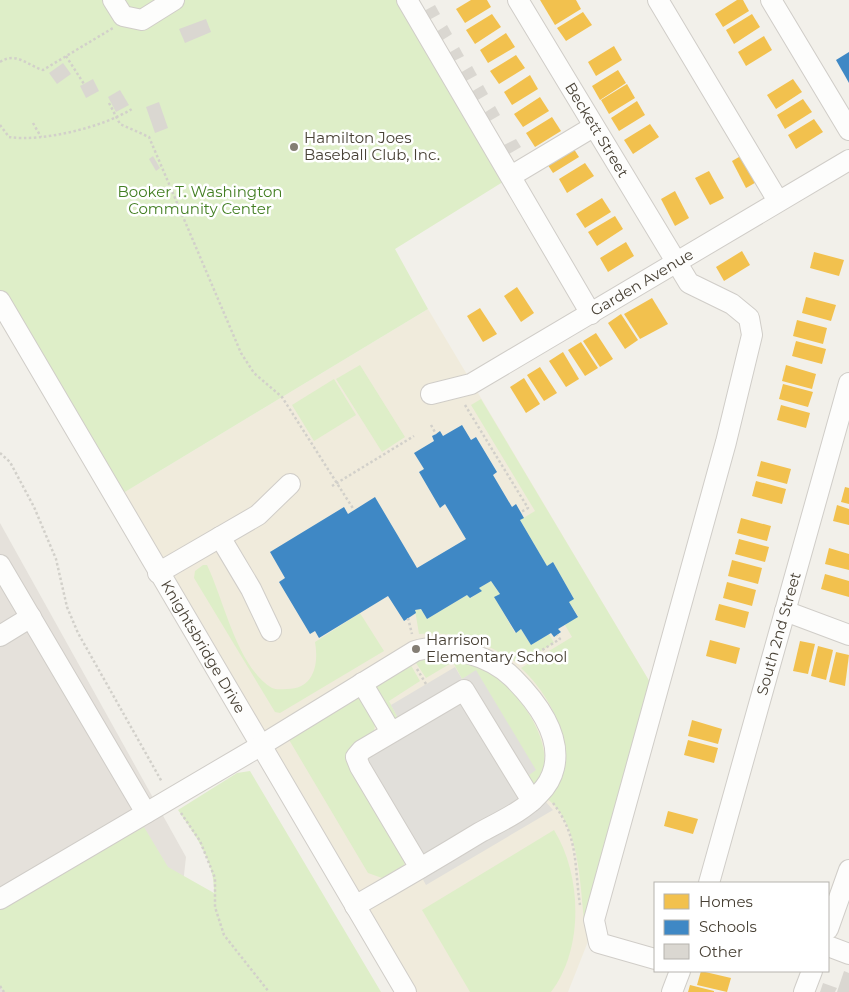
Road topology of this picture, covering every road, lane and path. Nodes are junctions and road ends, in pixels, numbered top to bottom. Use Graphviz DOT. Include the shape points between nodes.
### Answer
graph roads {
  1 [pos="113,0"];
  2 [pos="174,0"];
  3 [pos="407,0"];
  4 [pos="518,0"];
  5 [pos="658,0"];
  6 [pos="771,0"];
  7 [pos="132,18"];
  8 [pos="66,56"];
  9 [pos="0,62"];
  10 [pos="84,84"];
  11 [pos="109,103"];
  12 [pos="132,109"];
  13 [pos="116,118"];
  14 [pos="33,123"];
  15 [pos="0,125"];
  16 [pos="593,127"];
  17 [pos="849,130"];
  18 [pos="41,137"];
  19 [pos="849,160"];
  20 [pos="511,176"];
  21 [pos="778,201"];
  22 [pos="675,262"];
  23 [pos="0,301"];
  24 [pos="591,314"];
  25 [pos="849,383"];
  26 [pos="431,394"];
  27 [pos="465,405"];
  28 [pos="431,425"];
  29 [pos="436,434"];
  30 [pos="414,436"];
  31 [pos="0,453"];
  32 [pos="337,483"];
  33 [pos="290,484"];
  34 [pos="332,486"];
  35 [pos="354,510"];
  36 [pos="521,512"];
  37 [pos="220,537"];
  38 [pos="0,565"];
  39 [pos="158,573"];
  40 [pos="785,611"];
  41 [pos="31,617"];
  42 [pos="408,618"];
  43 [pos="271,631"];
  44 [pos="557,635"];
  45 [pos="849,635"];
  46 [pos="0,636"];
  47 [pos="413,640"];
  48 [pos="413,664"];
  49 [pos="515,666"];
  50 [pos="362,683"];
  51 [pos="426,684"];
  52 [pos="391,732"];
  53 [pos="260,746"];
  54 [pos="162,782"];
  55 [pos="536,797"];
  56 [pos="178,810"];
  57 [pos="146,814"];
  58 [pos="420,868"];
  59 [pos="849,870"];
  60 [pos="709,882"];
  61 [pos="0,900"];
  62 [pos="355,906"];
  63 [pos="580,908"];
  64 [pos="829,926"];
  65 [pos="829,946"];
  66 [pos="849,954"];
  67 [pos="654,959"];
  68 [pos="680,972"];
  69 [pos="812,972"];
  70 [pos="0,986"];
  71 [pos="4,992"];
  72 [pos="269,992"];
  73 [pos="406,992"];
  74 [pos="672,992"];
  75 [pos="804,992"];
  1 -- 7 [label="street" via="123,16"];
  2 -- 7 [label="street" via="142,20"];
  3 -- 20 [label="street"];
  4 -- 16 [label="street, Beckett Street"];
  5 -- 21 [label="street"];
  6 -- 17 [label="street"];
  7 -- 8 [label="path"];
  8 -- 9 [label="path" via="44,70 14,57"];
  8 -- 10 [label="path"];
  11 -- 13 [label="path"];
  12 -- 13 [label="path"];
  13 -- 18 [label="path"];
  13 -- 32 [label="path" via="120,124 149,137 241,354 254,373 282,397"];
  14 -- 18 [label="path"];
  15 -- 18 [label="path" via="10,137 27,140"];
  16 -- 20 [label="street"];
  16 -- 22 [label="street, Beckett Street"];
  19 -- 21 [label="street, Garden Avenue"];
  20 -- 24 [label="street"];
  21 -- 22 [label="street, Garden Avenue"];
  22 -- 24 [label="street, Garden Avenue"];
  22 -- 67 [label="street, Beckett Street" via="689,283 732,304 749,318 752,335 726,442 594,920 599,943"];
  23 -- 39 [label="street, Knightsbridge Drive"];
  24 -- 26 [label="street, Garden Avenue" via="471,384"];
  25 -- 40 [label="street, South 2nd Street"];
  27 -- 36 [label="path" via="528,508"];
  28 -- 29 [label="path"];
  30 -- 32 [label="path"];
  31 -- 54 [label="path" via="10,462 52,550 67,607 78,633"];
  32 -- 34 [label="path"];
  32 -- 35 [label="path"];
  33 -- 37 [label="street" via="258,515"];
  37 -- 39 [label="street"];
  37 -- 43 [label="street"];
  38 -- 41 [label="street"];
  39 -- 53 [label="street, Knightsbridge Drive"];
  40 -- 45 [label="street"];
  40 -- 60 [label="street, South 2nd Street"];
  41 -- 46 [label="street"];
  41 -- 57 [label="street"];
  42 -- 47 [label="path"];
  44 -- 49 [label="path" via="560,639"];
  48 -- 51 [label="path"];
  50 -- 52 [label="street"];
  50 -- 53 [label="street"];
  50 -- 55 [label="street" via="427,647 449,648 479,657 511,676 545,719 555,748 554,768"];
  52 -- 55 [label="street" via="464,690"];
  52 -- 58 [label="street" via="356,757"];
  53 -- 57 [label="street"];
  53 -- 62 [label="street, Knightsbridge Drive"];
  55 -- 58 [label="street"];
  55 -- 63 [label="path" via="554,804 573,840"];
  56 -- 72 [label="path" via="200,841 215,878 214,907 224,935"];
  57 -- 61 [label="street"];
  58 -- 62 [label="street"];
  59 -- 64 [label="street"];
  62 -- 73 [label="street, Knightsbridge Drive"];
  65 -- 66 [label="street"];
  68 -- 74 [label="street"];
  69 -- 75 [label="street"];
  70 -- 71 [label="path"];
}
